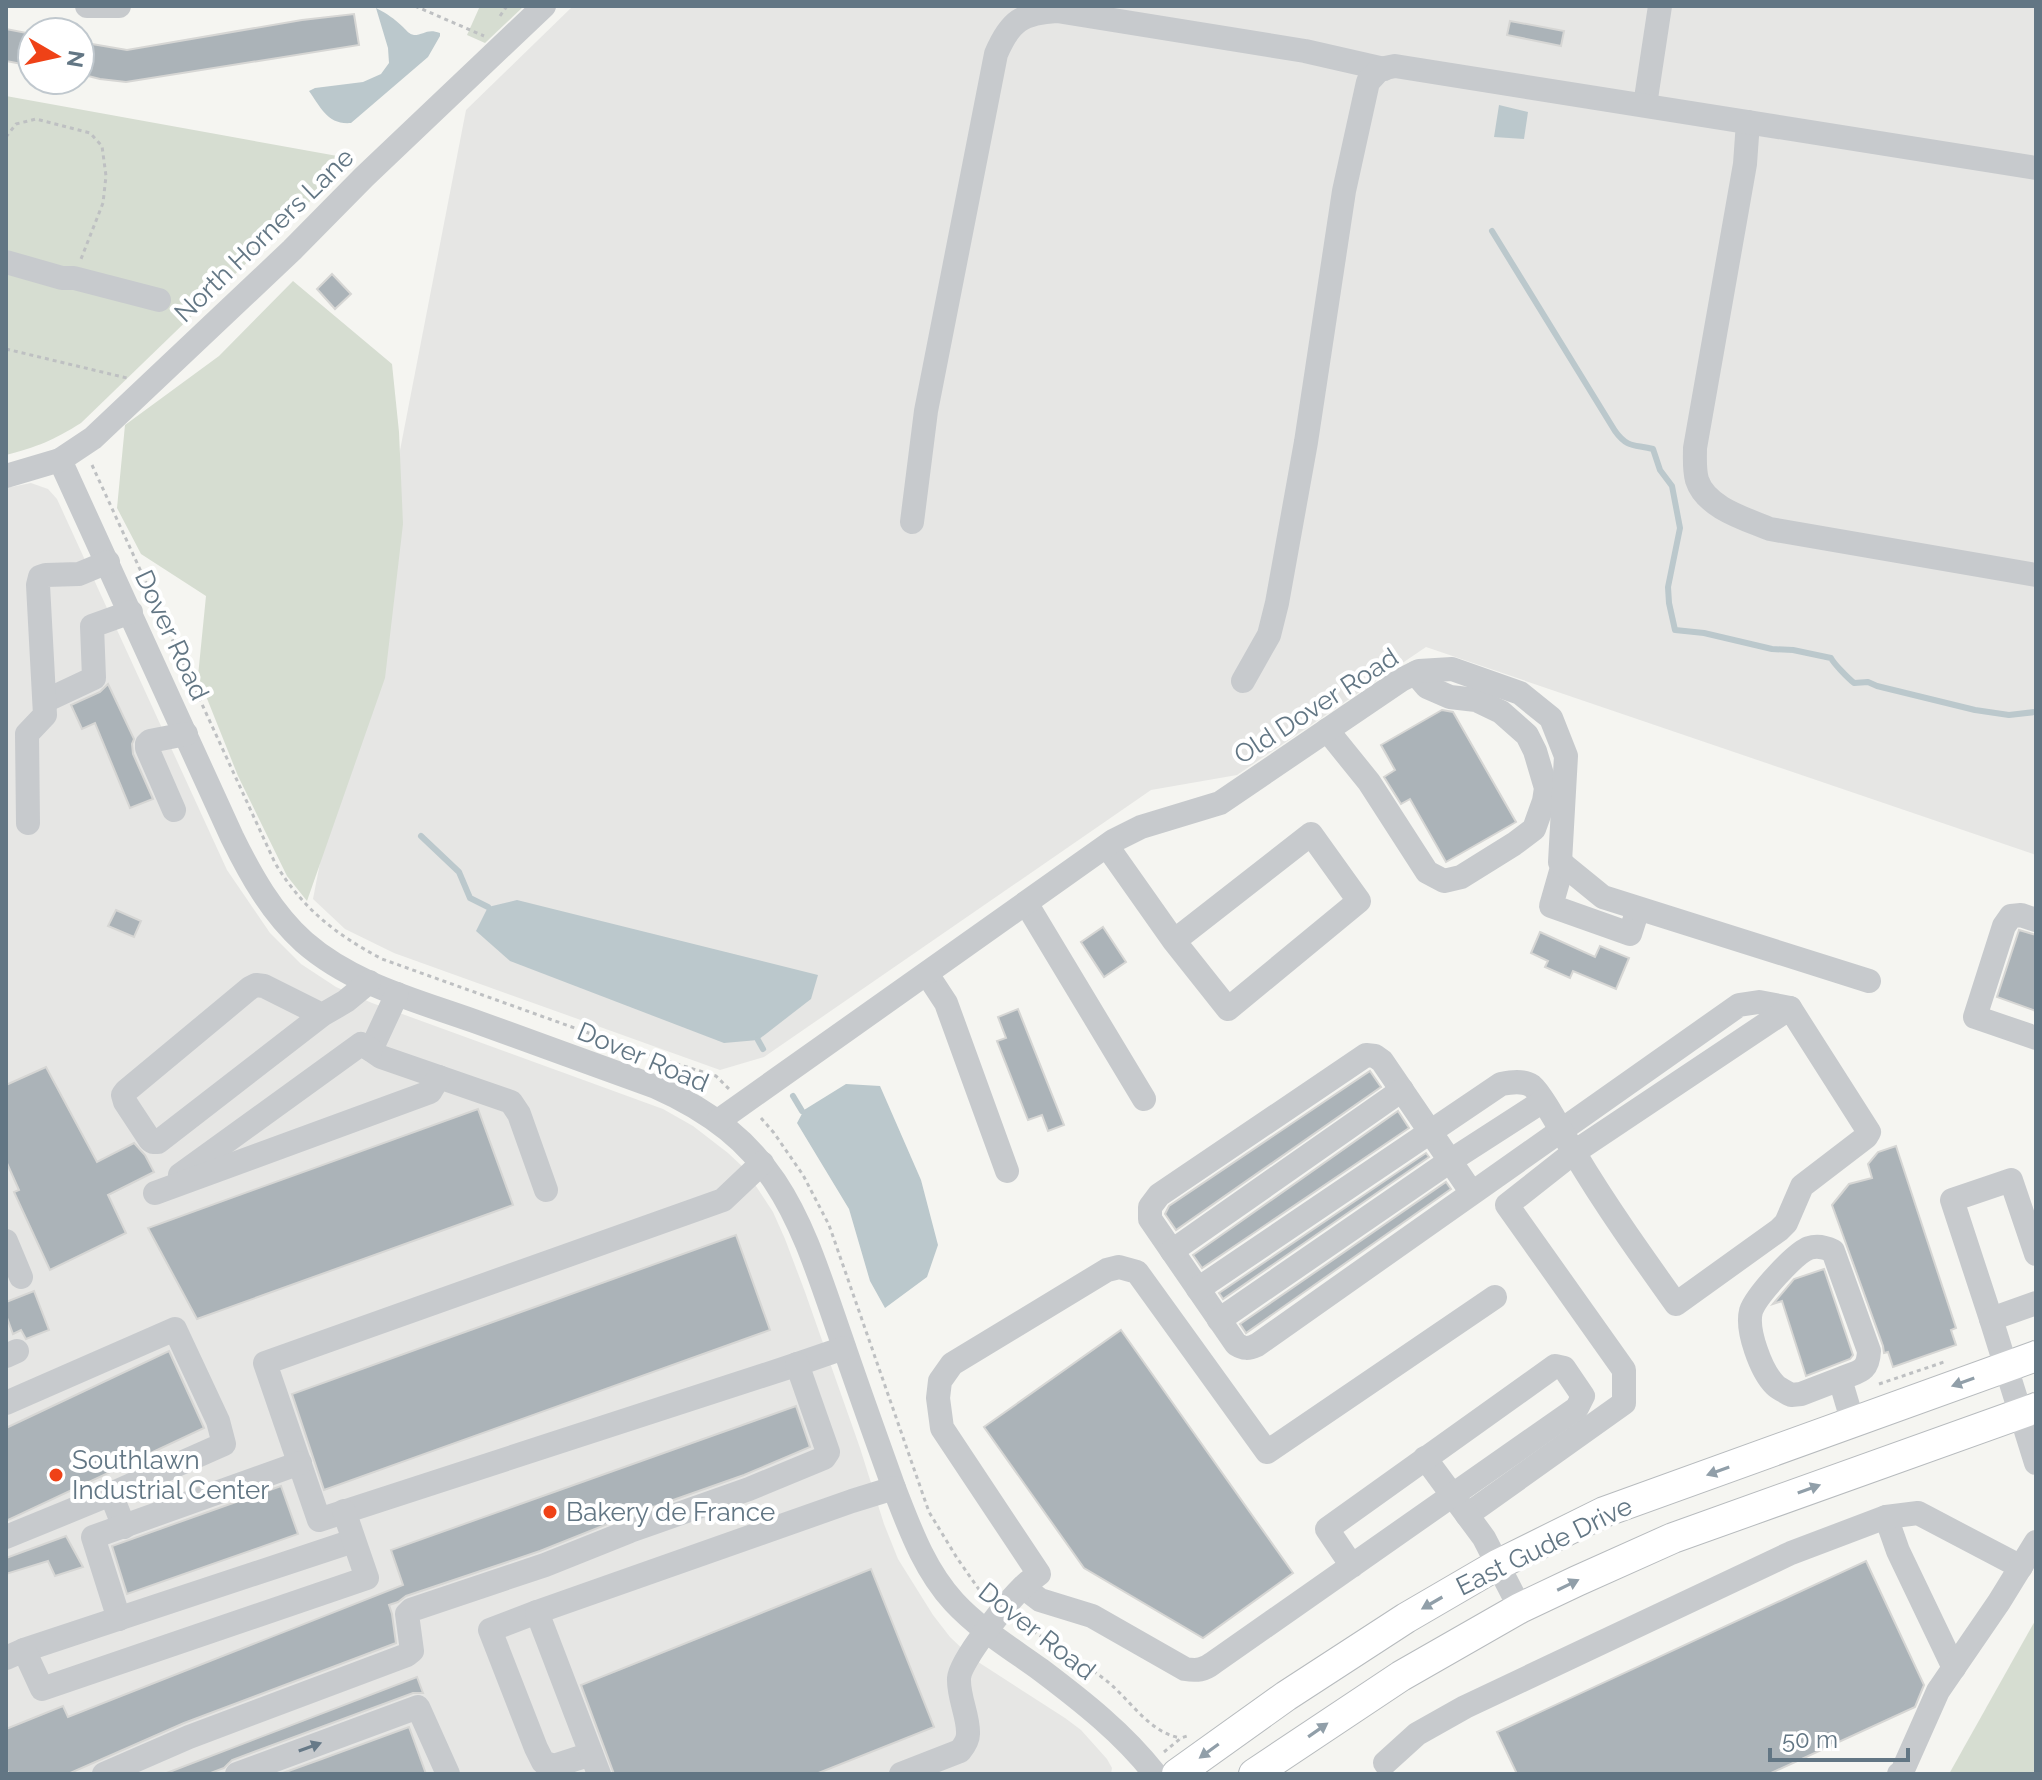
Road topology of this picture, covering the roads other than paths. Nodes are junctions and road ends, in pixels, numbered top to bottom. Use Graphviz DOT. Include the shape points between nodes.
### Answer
graph roads {
  1 [pos="87,6"];
  2 [pos="119,6"];
  3 [pos="544,6"];
  4 [pos="1660,6"];
  5 [pos="1384,69"];
  6 [pos="1645,105"];
  7 [pos="1748,122"];
  8 [pos="2036,168"];
  9 [pos="6,262"];
  10 [pos="159,300"];
  11 [pos="60,460"];
  12 [pos="6,476"];
  13 [pos="912,522"];
  14 [pos="108,562"];
  15 [pos="2036,575"];
  16 [pos="131,612"];
  17 [pos="1415,673"];
  18 [pos="1243,681"];
  19 [pos="45,701"];
  20 [pos="1327,730"];
  21 [pos="186,734"];
  22 [pos="198,762"];
  23 [pos="161,778"];
  24 [pos="174,810"];
  25 [pos="28,823"];
  26 [pos="1107,846"];
  27 [pos="1563,864"];
  28 [pos="1026,903"];
  29 [pos="1638,909"];
  30 [pos="2036,920"];
  31 [pos="1174,941"];
  32 [pos="927,974"];
  33 [pos="1869,981"];
  34 [pos="369,982"];
  35 [pos="397,994"];
  36 [pos="1790,1008"];
  37 [pos="322,1015"];
  38 [pos="2036,1038"];
  39 [pos="371,1050"];
  40 [pos="439,1077"];
  41 [pos="1402,1090"];
  42 [pos="1144,1099"];
  43 [pos="1543,1101"];
  44 [pos="718,1121"];
  45 [pos="1430,1131"];
  46 [pos="1560,1131"];
  47 [pos="1573,1153"];
  48 [pos="1450,1161"];
  49 [pos="762,1163"];
  50 [pos="1007,1171"];
  51 [pos="546,1190"];
  52 [pos="1472,1193"];
  53 [pos="6,1241"];
  54 [pos="1172,1251"];
  55 [pos="2036,1254"];
  56 [pos="21,1277"];
  57 [pos="1198,1289"];
  58 [pos="1495,1297"];
  59 [pos="2036,1303"];
  60 [pos="1991,1319"];
  61 [pos="1219,1320"];
  62 [pos="844,1348"];
  63 [pos="2036,1356"];
  64 [pos="797,1364"];
  65 [pos="2006,1366"];
  66 [pos="1840,1379"];
  67 [pos="6,1403"];
  68 [pos="2028,1411"];
  69 [pos="1853,1423"];
  70 [pos="1425,1458"];
  71 [pos="300,1463"];
  72 [pos="2036,1463"];
  73 [pos="894,1488"];
  74 [pos="111,1494"];
  75 [pos="1460,1505"];
  76 [pos="344,1511"];
  77 [pos="1886,1517"];
  78 [pos="124,1527"];
  79 [pos="6,1537"];
  80 [pos="353,1541"];
  81 [pos="2036,1542"];
  82 [pos="1497,1565"];
  83 [pos="1352,1566"];
  84 [pos="2021,1567"];
  85 [pos="1023,1587"];
  86 [pos="1520,1608"];
  87 [pos="537,1612"];
  88 [pos="119,1619"];
  89 [pos="986,1631"];
  90 [pos="15,1654"];
  91 [pos="1954,1668"];
  92 [pos="595,1764"];
  93 [pos="1387,1770"];
  94 [pos="104,1774"];
  95 [pos="237,1774"];
  96 [pos="448,1774"];
  97 [pos="901,1774"];
  98 [pos="1155,1774"];
  99 [pos="1177,1774"];
  100 [pos="1254,1774"];
  101 [pos="1899,1774"];
  1 -- 2 [label="street"];
  3 -- 11 [label="street, North Horners Lane" via="115,418"];
  4 -- 6 [label="street"];
  5 -- 6 [label="street" via="1395,66"];
  5 -- 13 [label="street" via="1057,11 1035,12 1005,32 996,54 926,411"];
  5 -- 18 [label="street" via="1368,82 1344,191 1277,603 1269,635"];
  6 -- 7 [label="street"];
  7 -- 8 [label="street"];
  7 -- 15 [label="street" via="1695,448 1698,483 1730,512 1770,529"];
  9 -- 10 [label="street"];
  11 -- 12 [label="street, North Horners Lane"];
  11 -- 14 [label="street, Dover Road"];
  14 -- 16 [label="street, Dover Road"];
  14 -- 19 [label="street" via="79,574 40,577"];
  16 -- 19 [label="street" via="92,626 94,678"];
  16 -- 21 [label="street, Dover Road"];
  17 -- 20 [label="street, Old Dover Road"];
  17 -- 20 [label="street" via="1427,687 1501,712 1527,735 1546,788 1534,829 1514,844 1461,877 1444,881 1427,872 1369,782"];
  17 -- 27 [label="street, Old Dover Road" via="1452,669 1520,693 1551,718 1566,756"];
  19 -- 25 [label="street" via="45,715 27,734"];
  20 -- 26 [label="street, Old Dover Road" via="1220,803 1141,827"];
  21 -- 22 [label="street, Dover Road"];
  21 -- 23 [label="street" via="147,744"];
  22 -- 23 [label="street"];
  22 -- 34 [label="street, Dover Road" via="244,861 279,915 307,944"];
  23 -- 24 [label="street"];
  26 -- 28 [label="street, Old Dover Road"];
  26 -- 31 [label="street"];
  27 -- 29 [label="street" via="1603,897"];
  27 -- 29 [label="street, Old Dover Road" via="1551,906 1630,934"];
  28 -- 32 [label="street, Old Dover Road"];
  28 -- 42 [label="street"];
  29 -- 33 [label="street"];
  30 -- 38 [label="street" via="2011,916 2004,926 1975,1017"];
  31 -- 31 [label="street" via="1228,1009 1359,901 1311,834"];
  32 -- 44 [label="street, Old Dover Road"];
  32 -- 50 [label="street" via="946,1003"];
  34 -- 35 [label="street, Dover Road"];
  34 -- 37 [label="street"];
  35 -- 39 [label="street"];
  35 -- 44 [label="street, Dover Road" via="656,1087"];
  36 -- 46 [label="street" via="1759,1002 1739,1005"];
  36 -- 47 [label="street"];
  36 -- 47 [label="street" via="1869,1132 1802,1186 1779,1230 1676,1304"];
  37 -- 37 [label="street" via="158,1142 150,1140 125,1102 126,1091 256,985"];
  39 -- 40 [label="street"];
  39 -- 40 [label="street" via="361,1044 155,1193 430,1092"];
  40 -- 51 [label="street" via="511,1102"];
  41 -- 45 [label="street"];
  41 -- 54 [label="street"];
  41 -- 54 [label="street" via="1382,1061 1366,1055 1159,1195 1150,1207 1150,1219"];
  43 -- 45 [label="street" via="1531,1085 1501,1084"];
  43 -- 46 [label="street"];
  43 -- 48 [label="street"];
  44 -- 49 [label="street, Dover Road"];
  45 -- 48 [label="street"];
  45 -- 57 [label="street"];
  46 -- 47 [label="street"];
  46 -- 52 [label="street"];
  47 -- 75 [label="street" via="1507,1205 1624,1370 1624,1403"];
  48 -- 52 [label="street"];
  48 -- 61 [label="street"];
  49 -- 62 [label="street, Dover Road" via="801,1226"];
  49 -- 71 [label="street" via="723,1200 265,1363"];
  52 -- 61 [label="street" via="1257,1345 1243,1349"];
  53 -- 56 [label="street"];
  54 -- 57 [label="street"];
  55 -- 60 [label="street" via="2011,1180 1952,1200"];
  57 -- 61 [label="street"];
  58 -- 85 [label="street" via="1267,1452 1137,1272 1107,1270 965,1356 940,1381 942,1428 1039,1574"];
  59 -- 60 [label="street"];
  60 -- 65 [label="street"];
  62 -- 64 [label="street"];
  62 -- 73 [label="street, Dover Road"];
  63 -- 65 [label="main road, East Gude Drive"];
  64 -- 76 [label="street"];
  64 -- 94 [label="street" via="828,1452 824,1458 545,1565 411,1610 407,1614 413,1644 407,1655"];
  65 -- 68 [label="street"];
  65 -- 69 [label="main road, East Gude Drive, one-way"];
  66 -- 66 [label="street" via="1864,1369 1869,1351 1833,1251 1808,1248 1757,1298 1749,1326 1774,1384 1791,1395"];
  66 -- 69 [label="street"];
  67 -- 74 [label="street" via="175,1329 224,1444"];
  68 -- 72 [label="street"];
  86 -- 68 [label="main road, East Gude Drive, one-way" via="1673,1538"];
  69 -- 82 [label="main road, East Gude Drive, one-way" via="1604,1512"];
  70 -- 75 [label="street"];
  70 -- 75 [label="street" via="1555,1366 1564,1368 1583,1396 1577,1408"];
  70 -- 83 [label="street" via="1327,1529"];
  71 -- 76 [label="street" via="319,1520"];
  71 -- 78 [label="street"];
  73 -- 87 [label="street"];
  73 -- 89 [label="street, Dover Road" via="924,1560 954,1601"];
  74 -- 78 [label="street"];
  74 -- 79 [label="street"];
  75 -- 82 [label="street"];
  75 -- 83 [label="street"];
  76 -- 80 [label="street"];
  77 -- 84 [label="street" via="1918,1513"];
  77 -- 91 [label="street"];
  77 -- 93 [label="street" via="1791,1553 1465,1707 1417,1734"];
  78 -- 88 [label="street" via="93,1537"];
  80 -- 88 [label="street"];
  80 -- 90 [label="street" via="367,1578 42,1689"];
  81 -- 84 [label="street"];
  82 -- 86 [label="street"];
  82 -- 99 [label="main road, East Gude Drive, one-way" via="1345,1656"];
  83 -- 85 [label="street" via="1195,1671 1092,1616 1040,1600"];
  84 -- 91 [label="street"];
  85 -- 89 [label="street"];
  100 -- 86 [label="main road, East Gude Drive, one-way" via="1401,1676"];
  87 -- 92 [label="street"];
  87 -- 92 [label="street" via="490,1630 543,1762"];
  88 -- 90 [label="street"];
  89 -- 97 [label="street" via="959,1676 969,1735 965,1745"];
  89 -- 98 [label="street, Dover Road" via="1073,1694"];
  91 -- 101 [label="street"];
  95 -- 96 [label="street, one-way" via="418,1707"];
}
